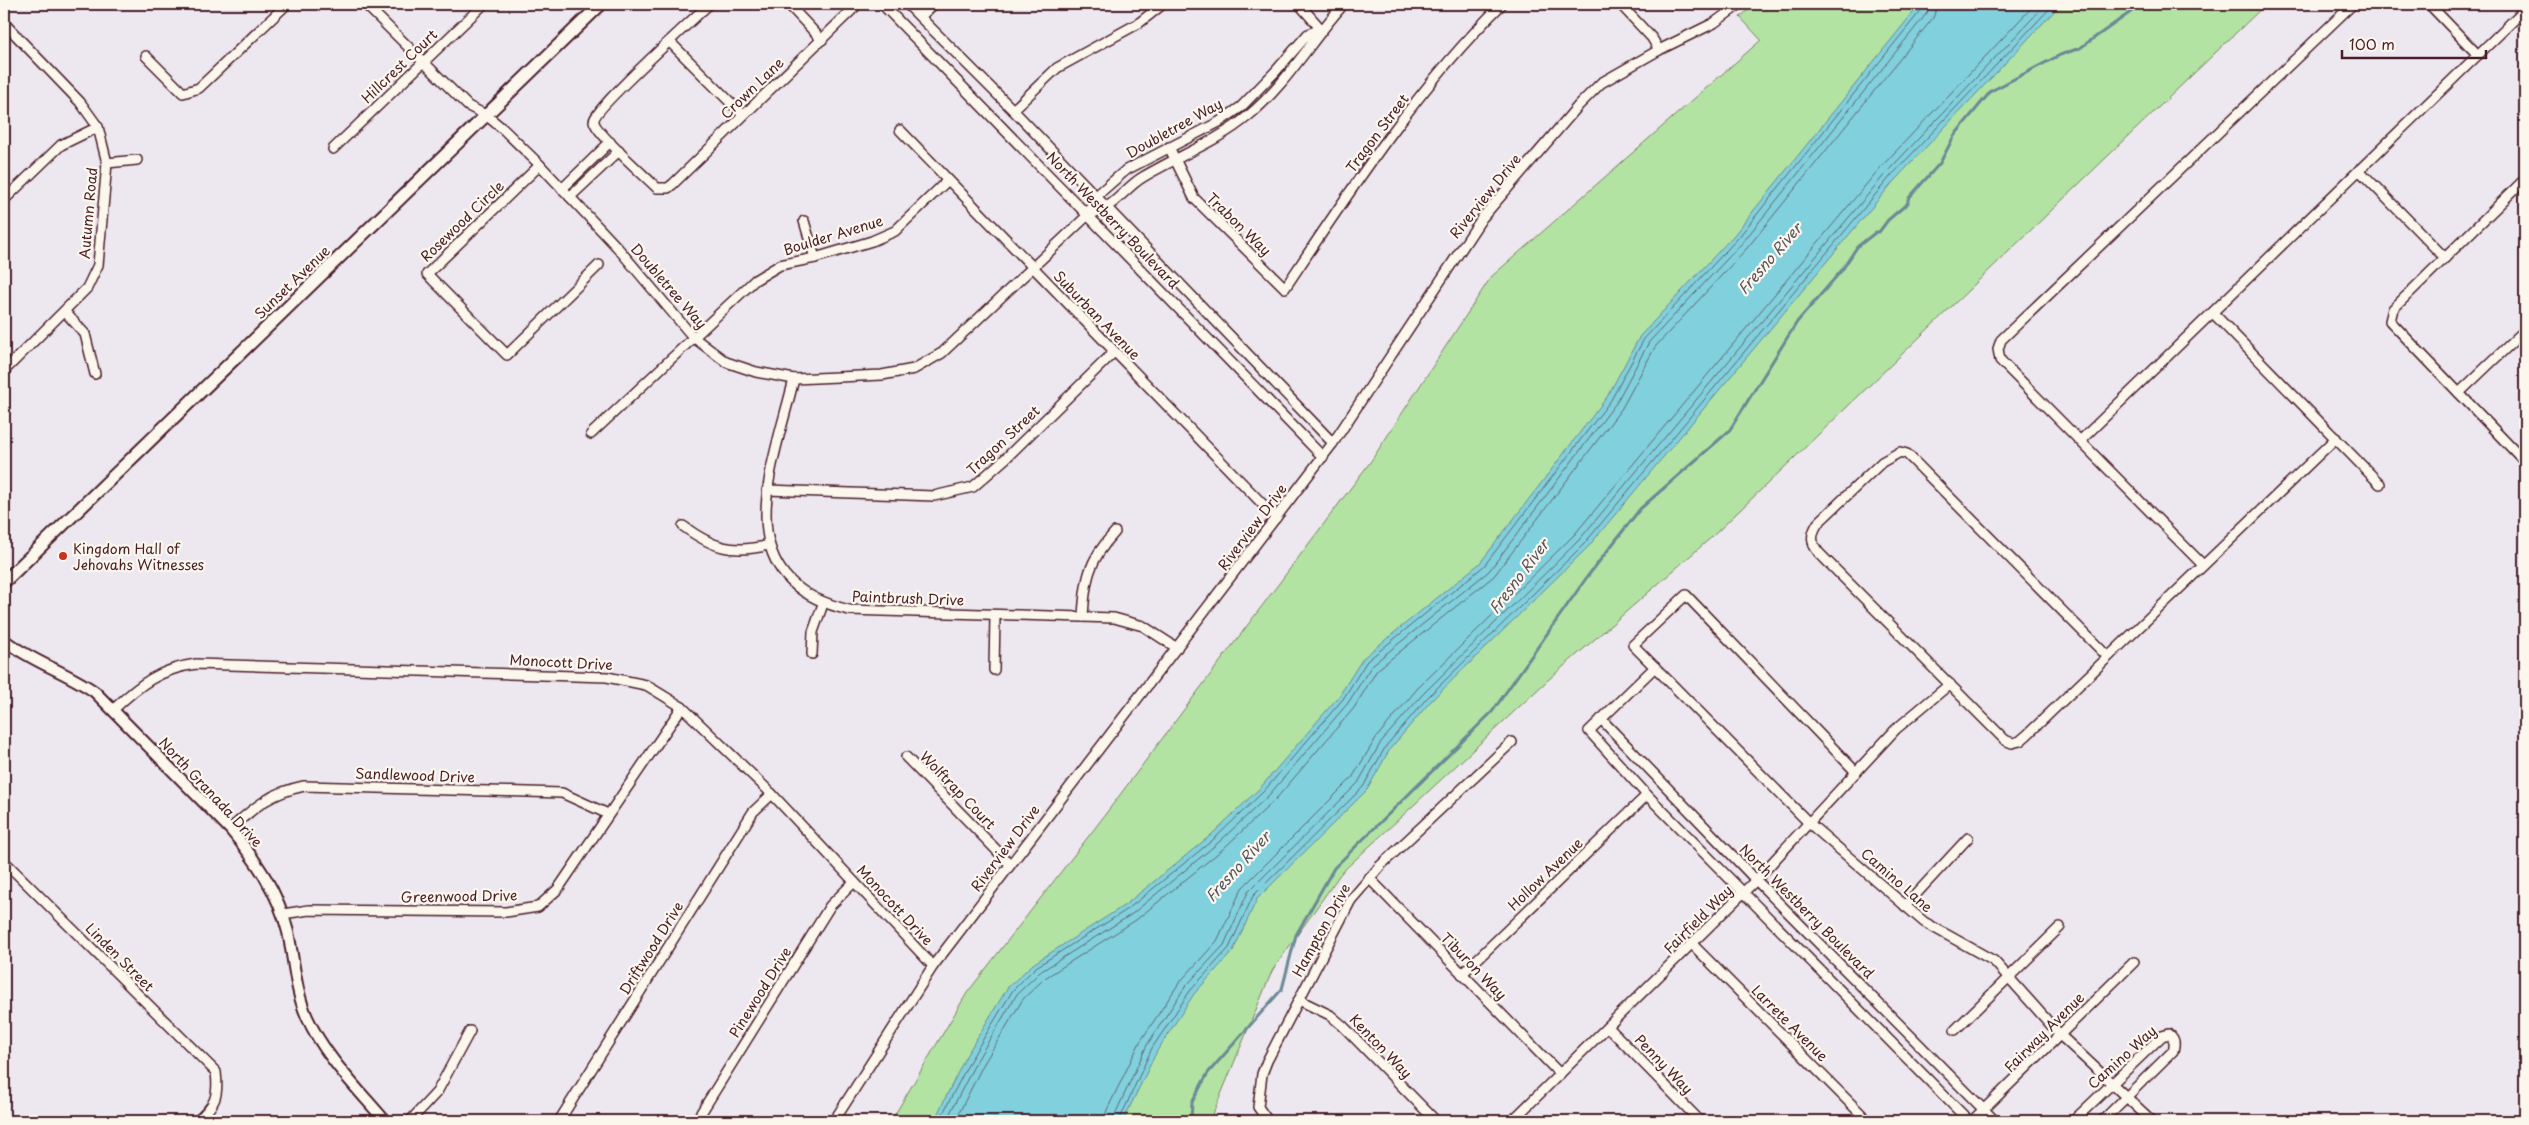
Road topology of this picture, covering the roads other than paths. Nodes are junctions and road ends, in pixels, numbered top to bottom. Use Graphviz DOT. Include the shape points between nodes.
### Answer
graph roads {
  1 [pos="287,4"];
  2 [pos="365,4"];
  3 [pos="484,4"];
  4 [pos="601,4"];
  5 [pos="709,4"];
  6 [pos="788,4"];
  7 [pos="858,4"];
  8 [pos="882,4"];
  9 [pos="907,4"];
  10 [pos="934,4"];
  11 [pos="1163,4"];
  12 [pos="1299,4"];
  13 [pos="1344,4"];
  14 [pos="1502,4"];
  15 [pos="1620,4"];
  16 [pos="1740,4"];
  17 [pos="2353,4"];
  18 [pos="2429,4"];
  19 [pos="2519,15"];
  20 [pos="920,17"];
  21 [pos="5,26"];
  22 [pos="1322,29"];
  23 [pos="822,40"];
  24 [pos="670,42"];
  25 [pos="1659,50"];
  26 [pos="2478,55"];
  27 [pos="146,56"];
  28 [pos="422,62"];
  29 [pos="1013,110"];
  30 [pos="486,115"];
  31 [pos="743,115"];
  32 [pos="98,127"];
  33 [pos="900,130"];
  34 [pos="610,142"];
  35 [pos="1169,147"];
  36 [pos="333,149"];
  37 [pos="619,151"];
  38 [pos="1174,158"];
  39 [pos="137,160"];
  40 [pos="107,163"];
  41 [pos="540,165"];
  42 [pos="2359,170"];
  43 [pos="2525,179"];
  44 [pos="948,180"];
  45 [pos="562,189"];
  46 [pos="570,197"];
  47 [pos="1095,197"];
  48 [pos="4,200"];
  49 [pos="1105,208"];
  50 [pos="1088,215"];
  51 [pos="804,221"];
  52 [pos="815,258"];
  53 [pos="2445,258"];
  54 [pos="598,267"];
  55 [pos="1033,267"];
  56 [pos="1285,288"];
  57 [pos="65,312"];
  58 [pos="2212,313"];
  59 [pos="2525,330"];
  60 [pos="693,337"];
  61 [pos="1114,352"];
  62 [pos="4,371"];
  63 [pos="94,374"];
  64 [pos="794,379"];
  65 [pos="2459,393"];
  66 [pos="591,434"];
  67 [pos="2336,438"];
  68 [pos="2081,440"];
  69 [pos="1333,443"];
  70 [pos="1323,456"];
  71 [pos="2525,462"];
  72 [pos="2380,484"];
  73 [pos="767,490"];
  74 [pos="1276,518"];
  75 [pos="683,526"];
  76 [pos="1115,532"];
  77 [pos="769,544"];
  78 [pos="2203,566"];
  79 [pos="4,582"];
  80 [pos="823,604"];
  81 [pos="995,615"];
  82 [pos="1083,616"];
  83 [pos="4,640"];
  84 [pos="1177,648"];
  85 [pos="812,654"];
  86 [pos="2108,657"];
  87 [pos="1655,667"];
  88 [pos="994,670"];
  89 [pos="1950,684"];
  90 [pos="682,707"];
  91 [pos="114,709"];
  92 [pos="1601,719"];
  93 [pos="1512,742"];
  94 [pos="906,757"];
  95 [pos="1856,772"];
  96 [pos="772,794"];
  97 [pos="1646,795"];
  98 [pos="608,814"];
  99 [pos="1809,823"];
  100 [pos="230,829"];
  101 [pos="1968,838"];
  102 [pos="4,861"];
  103 [pos="1010,864"];
  104 [pos="1369,878"];
  105 [pos="1756,880"];
  106 [pos="854,882"];
  107 [pos="1743,893"];
  108 [pos="1906,906"];
  109 [pos="283,914"];
  110 [pos="2060,927"];
  111 [pos="1692,944"];
  112 [pos="2134,962"];
  113 [pos="933,966"];
  114 [pos="1462,974"];
  115 [pos="2009,977"];
  116 [pos="1299,1000"];
  117 [pos="1608,1027"];
  118 [pos="1955,1030"];
  119 [pos="470,1031"];
  120 [pos="2060,1035"];
  121 [pos="1560,1074"];
  122 [pos="2112,1084"];
  123 [pos="2126,1098"];
  124 [pos="1984,1110"];
  125 [pos="197,1121"];
  126 [pos="385,1121"];
  127 [pos="410,1121"];
  128 [pos="559,1121"];
  129 [pos="696,1121"];
  130 [pos="834,1121"];
  131 [pos="1268,1121"];
  132 [pos="1436,1121"];
  133 [pos="1512,1121"];
  134 [pos="1700,1121"];
  135 [pos="1868,1121"];
  136 [pos="1970,1121"];
  137 [pos="1995,1121"];
  138 [pos="2074,1121"];
  139 [pos="2102,1121"];
  140 [pos="2152,1121"];
  1 -- 27 [label="street" via="199,88 183,93"];
  2 -- 28 [label="street, Doubletree Way"];
  3 -- 28 [label="street, Hillcrest Court"];
  4 -- 30 [label="main road, Sunset Avenue"];
  5 -- 24 [label="street"];
  6 -- 23 [label="street"];
  7 -- 23 [label="street, Crown Lane"];
  8 -- 50 [label="street, North Westberry Boulevard"];
  9 -- 20 [label="street, North Westberry Boulevard"];
  10 -- 20 [label="street"];
  11 -- 29 [label="street" via="1139,23 1057,68"];
  12 -- 22 [label="street"];
  13 -- 22 [label="street, Doubletree Way"];
  14 -- 56 [label="street, Tragon Street" via="1376,152"];
  15 -- 25 [label="street"];
  16 -- 25 [label="street, Riverview Drive" via="1714,23"];
  17 -- 68 [label="street" via="2001,340 1998,349 2000,360"];
  18 -- 26 [label="street"];
  19 -- 26 [label="street"];
  20 -- 29 [label="street, North Westberry Boulevard"];
  21 -- 32 [label="street, Autumn Road" via="80,102"];
  22 -- 35 [label="street, Doubletree Way" via="1308,34 1240,107 1219,122"];
  22 -- 38 [label="street, Doubletree Way" via="1284,79 1248,116 1225,133"];
  23 -- 31 [label="street, Crown Lane"];
  24 -- 31 [label="street"];
  24 -- 34 [label="street" via="596,115 595,126"];
  25 -- 69 [label="street, Riverview Drive" via="1614,74 1589,94 1482,218"];
  26 -- 42 [label="street"];
  28 -- 30 [label="street, Doubletree Way" via="468,106"];
  28 -- 36 [label="street, Hillcrest Court"];
  29 -- 47 [label="street, North Westberry Boulevard"];
  30 -- 41 [label="street, Doubletree Way"];
  30 -- 79 [label="main road, Sunset Avenue"];
  31 -- 37 [label="street, Crown Lane" via="673,184 662,189 657,188"];
  32 -- 40 [label="street, Autumn Road"];
  32 -- 48 [label="street" via="61,145"];
  33 -- 44 [label="street, Suburban Avenue"];
  34 -- 37 [label="street"];
  34 -- 45 [label="street"];
  35 -- 38 [label="street, Trabon Way"];
  35 -- 47 [label="street, Doubletree Way" via="1126,170"];
  37 -- 46 [label="street"];
  38 -- 49 [label="street, Doubletree Way" via="1134,182"];
  38 -- 56 [label="street, Trabon Way" via="1194,198"];
  39 -- 40 [label="street"];
  40 -- 57 [label="street, Autumn Road" via="98,265 87,288"];
  41 -- 45 [label="street, Doubletree Way"];
  41 -- 54 [label="street, Rosewood Circle" via="427,274 507,355"];
  42 -- 53 [label="street"];
  42 -- 58 [label="street"];
  43 -- 53 [label="street"];
  44 -- 52 [label="street, Boulder Avenue" via="895,231"];
  44 -- 55 [label="street, Suburban Avenue"];
  45 -- 46 [label="street, Doubletree Way"];
  46 -- 60 [label="street, Doubletree Way"];
  47 -- 49 [label="street, North Westberry Boulevard"];
  47 -- 50 [label="street, Doubletree Way"];
  49 -- 50 [label="street, Doubletree Way"];
  49 -- 69 [label="street, North Westberry Boulevard"];
  50 -- 55 [label="street, Doubletree Way"];
  50 -- 70 [label="street, North Westberry Boulevard"];
  51 -- 52 [label="street"];
  52 -- 60 [label="street, Boulder Avenue" via="780,265 755,280"];
  53 -- 65 [label="street" via="2393,308 2390,321"];
  55 -- 61 [label="street, Suburban Avenue"];
  55 -- 64 [label="street, Doubletree Way" via="942,353 914,369 882,376"];
  57 -- 62 [label="street, Autumn Road"];
  57 -- 63 [label="street" via="85,334"];
  58 -- 67 [label="street"];
  58 -- 68 [label="street"];
  59 -- 65 [label="street"];
  60 -- 64 [label="street, Doubletree Way" via="726,362"];
  60 -- 66 [label="street, Boulder Avenue"];
  61 -- 73 [label="street, Tragon Street" via="973,487 934,496"];
  61 -- 74 [label="street, Suburban Avenue"];
  64 -- 73 [label="street, Paintbrush Drive"];
  65 -- 71 [label="street"];
  67 -- 72 [label="street"];
  67 -- 78 [label="street"];
  68 -- 78 [label="street"];
  69 -- 70 [label="street, Riverview Drive"];
  70 -- 74 [label="street, Riverview Drive"];
  73 -- 77 [label="street, Paintbrush Drive" via="764,510"];
  74 -- 84 [label="street, Riverview Drive"];
  75 -- 77 [label="street" via="699,538 723,548 739,550"];
  76 -- 82 [label="street" via="1095,556 1090,568"];
  77 -- 80 [label="street, Paintbrush Drive" via="781,569 793,584"];
  78 -- 86 [label="street"];
  80 -- 81 [label="street, Paintbrush Drive" via="848,610"];
  80 -- 85 [label="street" via="813,632"];
  81 -- 82 [label="street, Paintbrush Drive"];
  81 -- 88 [label="street"];
  82 -- 84 [label="street, Paintbrush Drive" via="1114,618 1143,626"];
  83 -- 91 [label="street, North Granada Drive" via="24,655 80,681"];
  84 -- 103 [label="street, Riverview Drive"];
  86 -- 89 [label="street" via="2027,735 2012,743 2005,740"];
  86 -- 89 [label="street" via="1914,460 1900,452 1882,462 1818,523 1813,531 1813,546"];
  87 -- 92 [label="street"];
  87 -- 95 [label="street, Camino Lane" via="1633,645 1686,595"];
  87 -- 99 [label="street, Camino Lane"];
  89 -- 95 [label="street, Fairfield Way" via="1896,729"];
  90 -- 91 [label="street, Monocott Drive" via="646,685 607,677 196,664 157,674"];
  90 -- 96 [label="street, Monocott Drive"];
  90 -- 98 [label="street, Greenwood Drive"];
  91 -- 100 [label="street, North Granada Drive"];
  92 -- 97 [label="street" via="1589,731"];
  92 -- 105 [label="street, North Westberry Boulevard"];
  93 -- 104 [label="street, Hampton Drive"];
  94 -- 103 [label="street, Wolftrap Court"];
  95 -- 99 [label="street, Fairfield Way"];
  96 -- 106 [label="street, Monocott Drive"];
  96 -- 128 [label="street, Driftwood Drive" via="753,812"];
  97 -- 107 [label="street"];
  97 -- 114 [label="street, Hollow Avenue"];
  98 -- 100 [label="street, Sandlewood Drive" via="562,793 304,786 272,795"];
  98 -- 109 [label="street, Greenwood Drive" via="558,889 538,907 506,912 308,910"];
  99 -- 105 [label="street, Fairfield Way"];
  99 -- 108 [label="street, Camino Lane"];
  100 -- 109 [label="street, North Granada Drive" via="250,852"];
  101 -- 108 [label="street"];
  102 -- 125 [label="street, Linden Street" via="216,1072 218,1092 209,1110"];
  103 -- 113 [label="street, Riverview Drive"];
  104 -- 114 [label="street, Tiburon Way"];
  104 -- 116 [label="street, Hampton Drive" via="1351,900"];
  105 -- 107 [label="street, Fairfield Way"];
  105 -- 124 [label="street, North Westberry Boulevard"];
  106 -- 113 [label="street, Monocott Drive"];
  106 -- 129 [label="street, Pinewood Drive" via="830,906"];
  107 -- 111 [label="street, Fairfield Way"];
  107 -- 136 [label="street"];
  108 -- 115 [label="street, Camino Lane" via="1924,922 1994,962"];
  109 -- 126 [label="street, North Granada Drive" via="298,991 307,1017 326,1051"];
  110 -- 115 [label="street"];
  111 -- 117 [label="street, Fairfield Way"];
  111 -- 135 [label="street, Larrete Avenue"];
  112 -- 120 [label="street, Fairway Avenue"];
  113 -- 130 [label="street, Riverview Drive"];
  114 -- 121 [label="street, Tiburon Way"];
  115 -- 118 [label="street"];
  115 -- 120 [label="street, Camino Lane"];
  116 -- 131 [label="street, Hampton Drive" via="1262,1074 1258,1107"];
  116 -- 132 [label="street, Kenton Way" via="1330,1015 1343,1026"];
  117 -- 121 [label="street, Fairfield Way"];
  117 -- 134 [label="street, Penny Way"];
  119 -- 127 [label="street" via="437,1092"];
  120 -- 122 [label="street, Camino Lane"];
  120 -- 124 [label="street, Fairway Avenue"];
  121 -- 133 [label="street, Fairfield Way"];
  122 -- 123 [label="street, Camino Lane"];
  122 -- 123 [label="street, Camino Way" via="2162,1036 2168,1034 2173,1037 2173,1051"];
  122 -- 138 [label="street, Camino Way"];
  123 -- 139 [label="street, Camino Way"];
  123 -- 140 [label="street, Camino Lane"];
  124 -- 136 [label="street, Fairway Avenue"];
  124 -- 137 [label="street, North Westberry Boulevard"];
}
